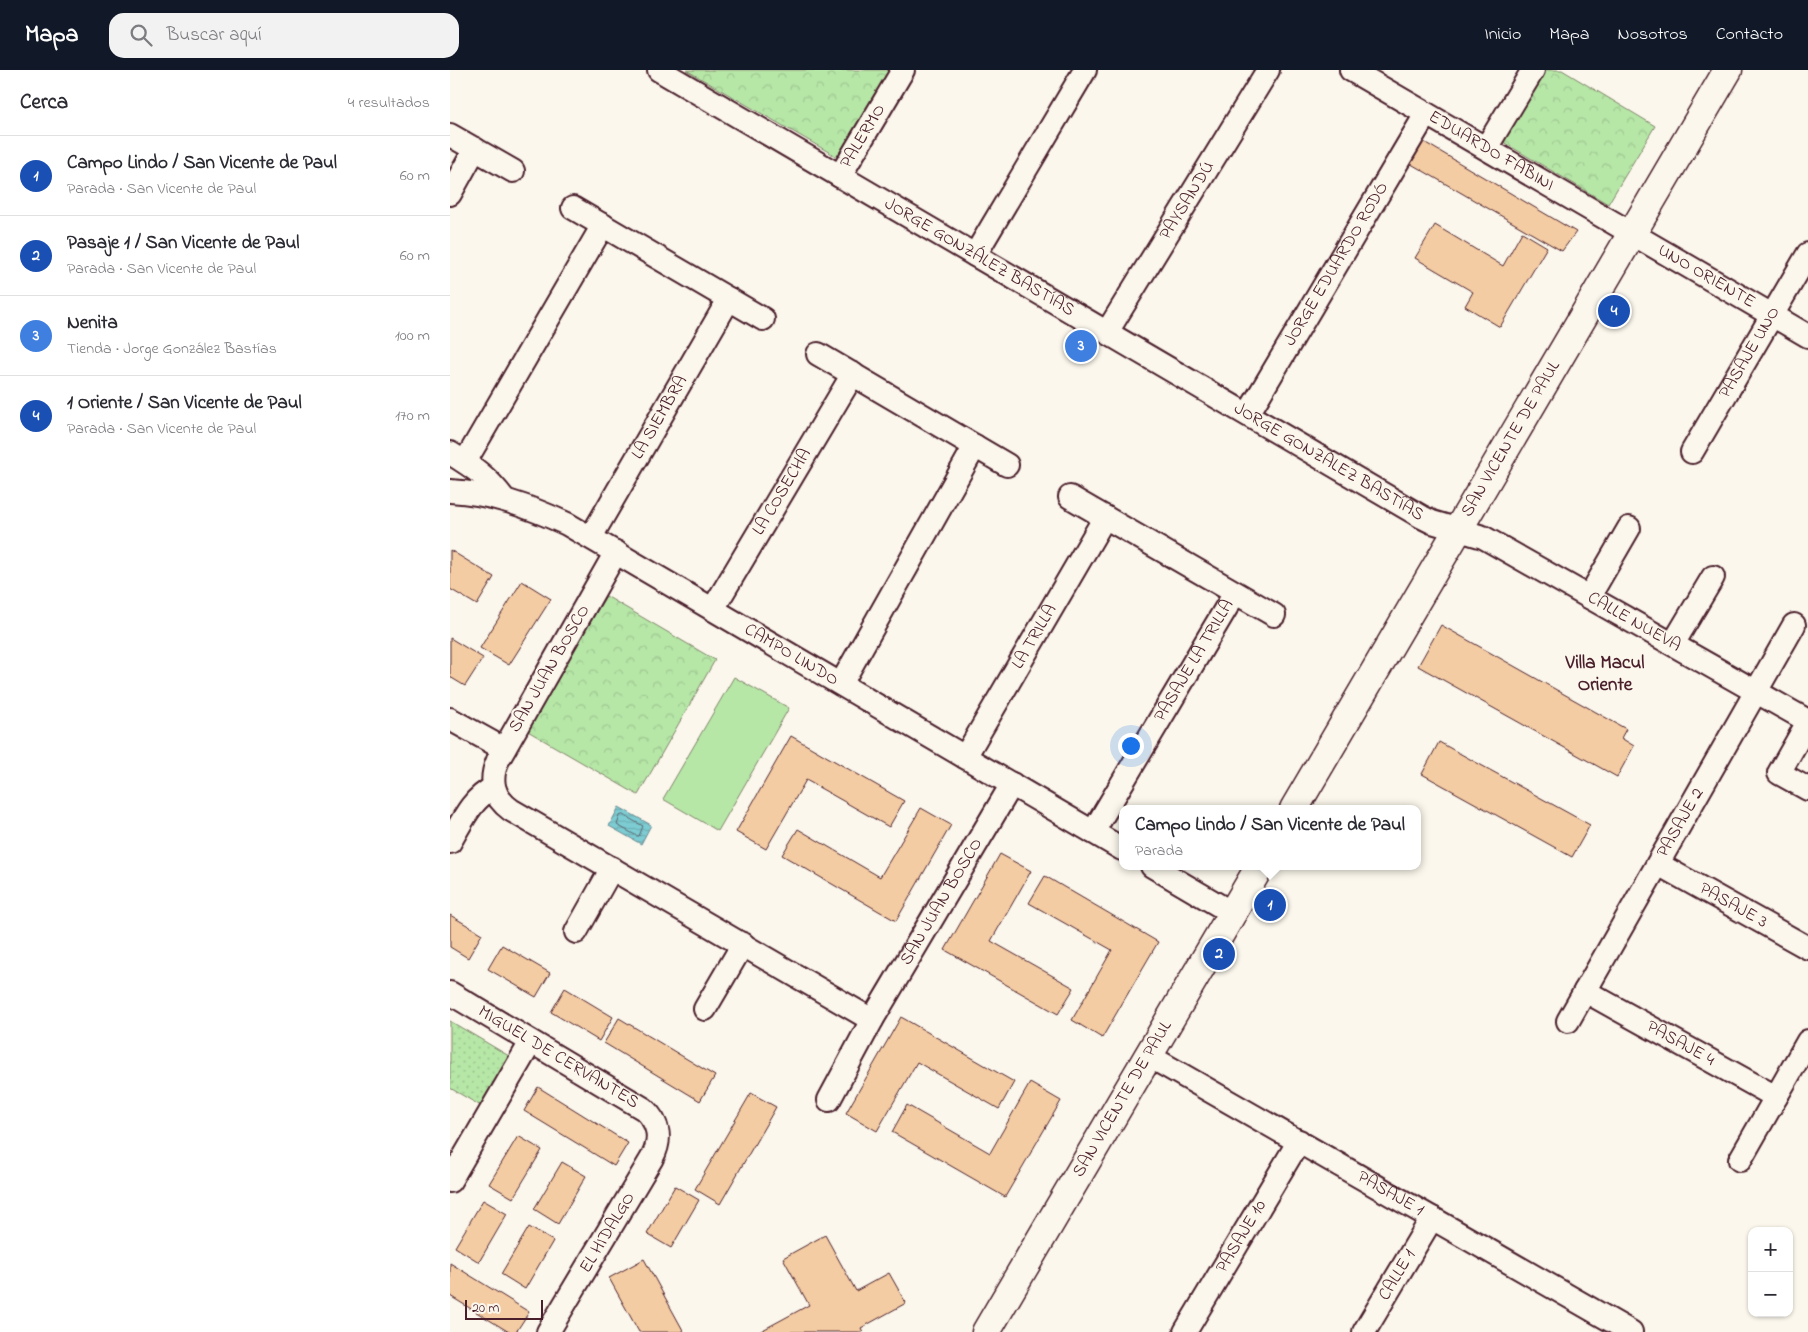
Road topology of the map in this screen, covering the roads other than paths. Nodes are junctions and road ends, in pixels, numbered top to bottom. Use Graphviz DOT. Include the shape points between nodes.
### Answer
graph roads {
  1 [pos="659,70"];
  2 [pos="903,70"];
  3 [pos="1085,70"];
  4 [pos="1268,70"];
  5 [pos="1352,70"];
  6 [pos="1533,70"];
  7 [pos="1728,70"];
  8 [pos="1426,114"];
  9 [pos="450,135"];
  10 [pos="1486,148"];
  11 [pos="475,149"];
  12 [pos="513,171"];
  13 [pos="840,176"];
  14 [pos="450,194"];
  15 [pos="573,208"];
  16 [pos="602,225"];
  17 [pos="1632,234"];
  18 [pos="1808,254"];
  19 [pos="975,255"];
  20 [pos="729,299"];
  21 [pos="1772,315"];
  22 [pos="763,319"];
  23 [pos="1107,332"];
  24 [pos="1808,336"];
  25 [pos="818,354"];
  26 [pos="852,374"];
  27 [pos="1248,414"];
  28 [pos="975,446"];
  29 [pos="1692,452"];
  30 [pos="458,458"];
  31 [pos="1007,465"];
  32 [pos="450,491"];
  33 [pos="1070,497"];
  34 [pos="504,499"];
  35 [pos="1105,517"];
  36 [pos="1629,528"];
  37 [pos="1458,530"];
  38 [pos="591,537"];
  39 [pos="616,552"];
  40 [pos="1713,577"];
  41 [pos="1235,593"];
  42 [pos="1589,597"];
  43 [pos="712,609"];
  44 [pos="1274,615"];
  45 [pos="1794,625"];
  46 [pos="1674,644"];
  47 [pos="841,684"];
  48 [pos="1756,691"];
  49 [pos="450,719"];
  50 [pos="1808,721"];
  51 [pos="504,750"];
  52 [pos="965,757"];
  53 [pos="1012,784"];
  54 [pos="493,788"];
  55 [pos="1808,789"];
  56 [pos="1296,805"];
  57 [pos="1093,832"];
  58 [pos="450,842"];
  59 [pos="1119,847"];
  60 [pos="1658,864"];
  61 [pos="612,868"];
  62 [pos="1159,870"];
  63 [pos="1258,870"];
  64 [pos="1232,913"];
  65 [pos="576,932"];
  66 [pos="743,944"];
  67 [pos="1808,948"];
  68 [pos="1585,991"];
  69 [pos="450,993"];
  70 [pos="705,1009"];
  71 [pos="872,1020"];
  72 [pos="1568,1021"];
  73 [pos="1808,1041"];
  74 [pos="531,1042"];
  75 [pos="1149,1056"];
  76 [pos="1776,1097"];
  77 [pos="828,1100"];
  78 [pos="658,1130"];
  79 [pos="1299,1142"];
  80 [pos="1740,1160"];
  81 [pos="450,1181"];
  82 [pos="1432,1218"];
  83 [pos="548,1332"];
  84 [pos="986,1332"];
  85 [pos="1185,1332"];
  86 [pos="1364,1332"];
  87 [pos="1632,1332"];
  1 -- 13 [label="street, JORGE GONZÁLEZ BASTÍAS"];
  2 -- 13 [label="street, PALERMO"];
  3 -- 19 [label="street"];
  4 -- 23 [label="street, PAYSANDÚ"];
  5 -- 8 [label="street, EDUARDO FABINI"];
  6 -- 10 [label="street"];
  7 -- 17 [label="street, SAN VICENTE DE PAUL"];
  8 -- 10 [label="street, EDUARDO FABINI"];
  8 -- 27 [label="street, JORGE EDUARDO RODÓ"];
  9 -- 11 [label="street"];
  10 -- 17 [label="street, EDUARDO FABINI"];
  11 -- 12 [label="street"];
  11 -- 14 [label="street"];
  13 -- 19 [label="street, JORGE GONZÁLEZ BASTÍAS"];
  15 -- 16 [label="street"];
  16 -- 20 [label="street"];
  16 -- 30 [label="street"];
  17 -- 21 [label="street, UNO ORIENTE"];
  17 -- 37 [label="street, SAN VICENTE DE PAUL"];
  18 -- 21 [label="street, PASAJE UNO"];
  19 -- 23 [label="street, JORGE GONZÁLEZ BASTÍAS"];
  20 -- 22 [label="street"];
  20 -- 38 [label="street, LA SIEMBRA"];
  21 -- 24 [label="street, UNO ORIENTE"];
  21 -- 29 [label="street, PASAJE UNO"];
  23 -- 27 [label="street, JORGE GONZÁLEZ BASTÍAS"];
  25 -- 26 [label="street"];
  26 -- 28 [label="street"];
  26 -- 43 [label="street, LA COSECHA"];
  27 -- 37 [label="street, JORGE GONZÁLEZ BASTÍAS" via="1427,520"];
  28 -- 31 [label="street"];
  28 -- 47 [label="street"];
  30 -- 34 [label="street" via="488,478"];
  32 -- 34 [label="street, CAMPO LINDO"];
  33 -- 35 [label="street"];
  34 -- 38 [label="street, CAMPO LINDO" via="536,510"];
  35 -- 41 [label="street"];
  35 -- 52 [label="street, LA TRILLA"];
  36 -- 42 [label="street"];
  37 -- 42 [label="street, CALLE NUEVA" via="1482,537"];
  37 -- 56 [label="street, SAN VICENTE DE PAUL"];
  38 -- 39 [label="street, CAMPO LINDO"];
  39 -- 43 [label="street, CAMPO LINDO"];
  39 -- 51 [label="street, SAN JUAN BOSCO"];
  40 -- 46 [label="street"];
  41 -- 44 [label="street"];
  41 -- 57 [label="street, PASAJE LA TRILLA"];
  42 -- 46 [label="street, CALLE NUEVA"];
  43 -- 47 [label="street, CAMPO LINDO"];
  45 -- 48 [label="street, PASAJE 2"];
  46 -- 48 [label="street, CALLE NUEVA"];
  47 -- 52 [label="street, CAMPO LINDO"];
  48 -- 50 [label="street, CALLE NUEVA"];
  48 -- 60 [label="street, PASAJE 2"];
  49 -- 51 [label="street"];
  50 -- 55 [label="street, CALLE NUEVA" via="1779,773"];
  51 -- 54 [label="street, SAN JUAN BOSCO" via="494,769"];
  52 -- 53 [label="street, CAMPO LINDO"];
  53 -- 57 [label="street, CAMPO LINDO"];
  53 -- 71 [label="street, SAN JUAN BOSCO"];
  54 -- 58 [label="street" via="475,801"];
  54 -- 61 [label="street" via="497,797 511,810"];
  57 -- 59 [label="street, CAMPO LINDO"];
  60 -- 67 [label="street, PASAJE 3"];
  60 -- 68 [label="street, PASAJE 2"];
  61 -- 65 [label="street"];
  61 -- 66 [label="street"];
  62 -- 64 [label="street"];
  63 -- 64 [label="street, SAN VICENTE DE PAUL"];
  64 -- 75 [label="street, SAN VICENTE DE PAUL"];
  66 -- 70 [label="street"];
  66 -- 71 [label="street"];
  68 -- 72 [label="street, PASAJE 2"];
  68 -- 76 [label="street, PASAJE 4"];
  69 -- 74 [label="street, MIGUEL DE CERVANTES"];
  71 -- 77 [label="street, SAN JUAN BOSCO"];
  73 -- 76 [label="street"];
  74 -- 78 [label="street, MIGUEL DE CERVANTES" via="644,1109"];
  74 -- 81 [label="street"];
  75 -- 79 [label="street, PASAJE 1"];
  75 -- 84 [label="street, SAN VICENTE DE PAUL"];
  76 -- 80 [label="street"];
  78 -- 83 [label="street, EL HIDALGO" via="657,1149"];
  79 -- 82 [label="street, PASAJE 1"];
  79 -- 85 [label="street, PASAJE 10"];
  82 -- 86 [label="street, CALLE 1"];
  82 -- 87 [label="street, PASAJE 1"];
}
